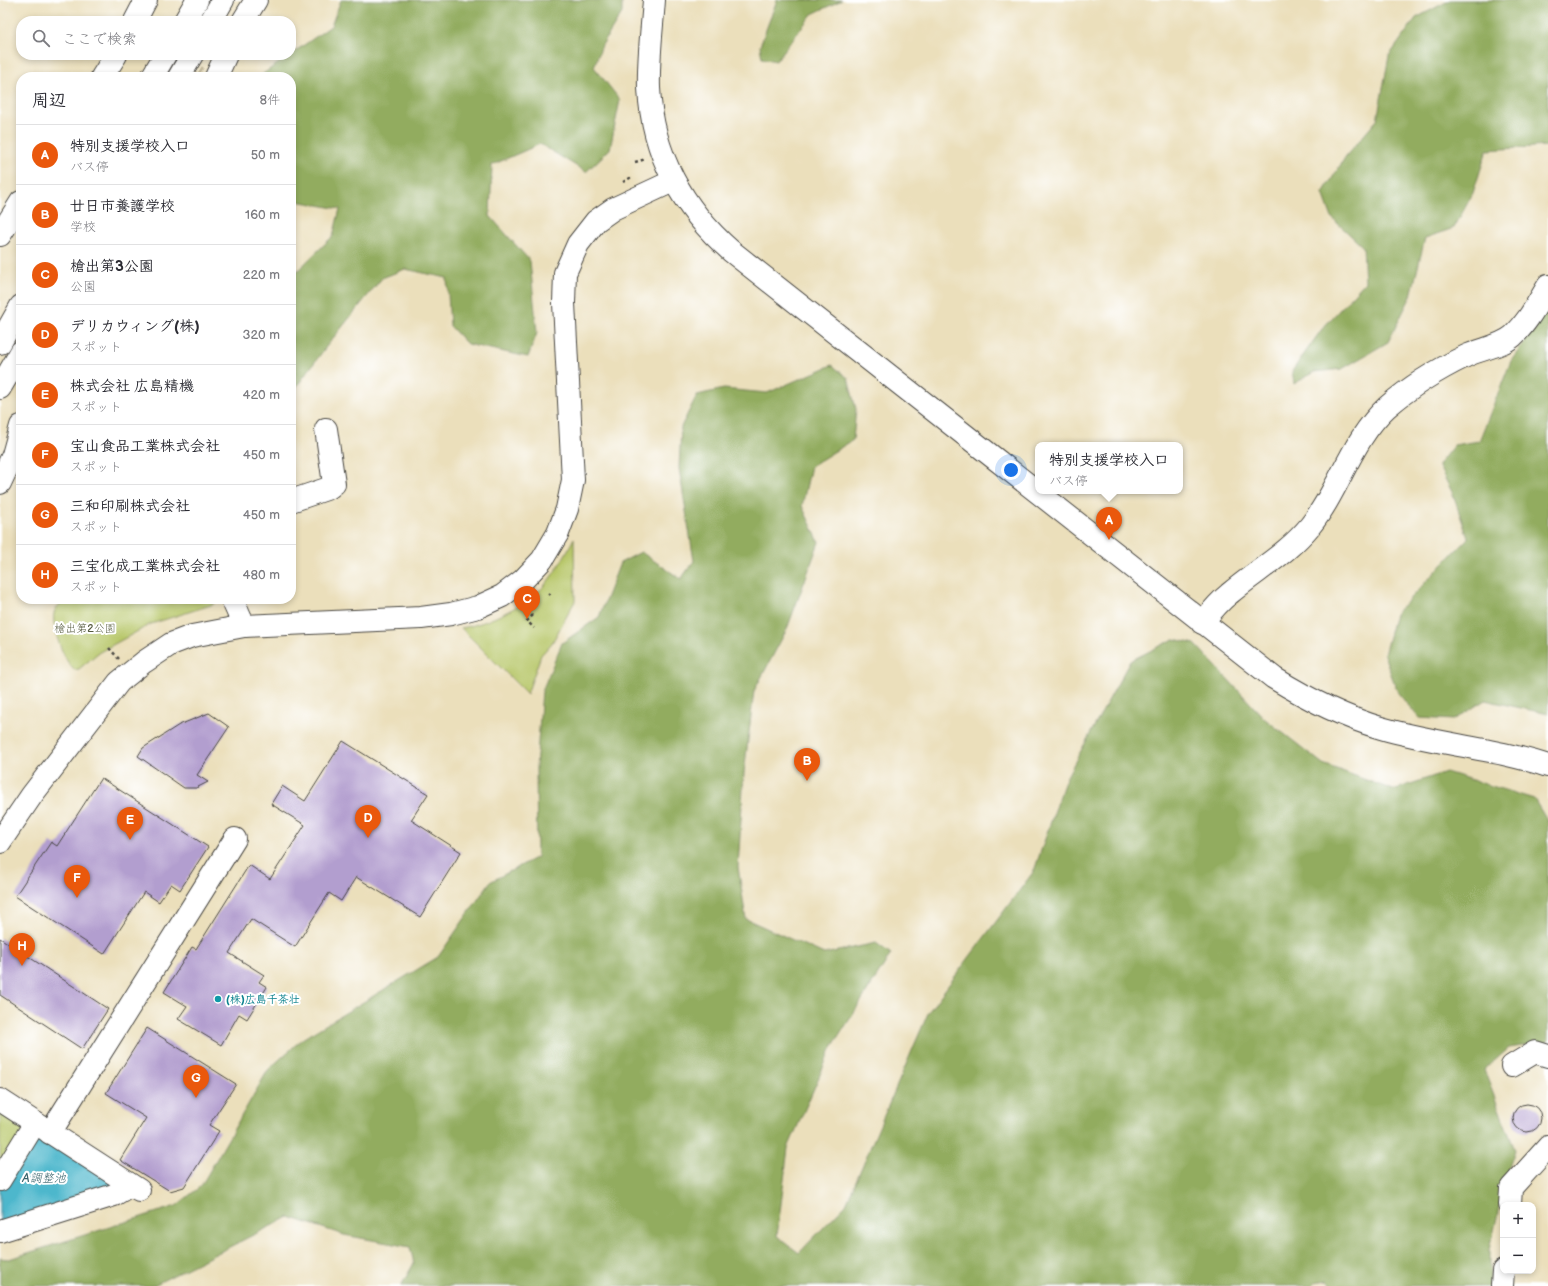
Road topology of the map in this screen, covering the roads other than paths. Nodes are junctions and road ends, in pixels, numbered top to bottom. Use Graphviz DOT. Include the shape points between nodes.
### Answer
graph roads {
  1 [pos="146,0"];
  2 [pos="197,0"];
  3 [pos="224,0"];
  4 [pos="256,0"];
  5 [pos="654,0"];
  6 [pos="138,16"];
  7 [pos="188,16"];
  8 [pos="214,16"];
  9 [pos="246,16"];
  10 [pos="113,60"];
  11 [pos="162,60"];
  12 [pos="189,60"];
  13 [pos="224,60"];
  14 [pos="105,72"];
  15 [pos="155,72"];
  16 [pos="182,72"];
  17 [pos="218,72"];
  18 [pos="674,181"];
  19 [pos="16,210"];
  20 [pos="0,234"];
  21 [pos="1548,286"];
  22 [pos="16,315"];
  23 [pos="0,343"];
  24 [pos="16,361"];
  25 [pos="0,388"];
  26 [pos="326,429"];
  27 [pos="16,445"];
  28 [pos="0,484"];
  29 [pos="1035,491"];
  30 [pos="1039,494"];
  31 [pos="296,499"];
  32 [pos="234,604"];
  33 [pos="1202,623"];
  34 [pos="244,626"];
  35 [pos="1548,766"];
  36 [pos="235,839"];
  37 [pos="0,842"];
  38 [pos="1548,1056"];
  39 [pos="1512,1066"];
  40 [pos="0,1100"];
  41 [pos="43,1128"];
  42 [pos="1548,1147"];
  43 [pos="0,1180"];
  44 [pos="1510,1202"];
  45 [pos="0,1231"];
  46 [pos="1503,1274"];
  47 [pos="1502,1286"];
  1 -- 6 [label="main road"];
  2 -- 7 [label="main road"];
  3 -- 8 [label="main road"];
  4 -- 9 [label="main road"];
  5 -- 18 [label="main road" via="649,66 650,108 660,149"];
  10 -- 14 [label="main road"];
  11 -- 15 [label="main road"];
  12 -- 16 [label="main road"];
  13 -- 17 [label="main road"];
  18 -- 29 [label="main road" via="701,222 731,251"];
  18 -- 34 [label="main road" via="626,202 596,221 578,244 565,272 564,303 573,480 558,533 542,560 523,580 502,596 478,607 451,614 421,618"];
  19 -- 20 [label="main road"];
  21 -- 33 [label="main road" via="1528,318 1512,337 1467,355 1426,377 1387,408 1366,430 1330,497 1299,539 1228,595"];
  22 -- 23 [label="main road"];
  24 -- 25 [label="main road"];
  26 -- 31 [label="main road" via="334,484"];
  27 -- 28 [label="main road"];
  30 -- 33 [label="main road"];
  32 -- 34 [label="main road"];
  33 -- 35 [label="main road" via="1299,694 1354,719 1411,736"];
  34 -- 37 [label="main road" via="192,636 171,644 119,682 32,795"];
  36 -- 41 [label="main road"];
  38 -- 39 [label="main road" via="1535,1052"];
  40 -- 41 [label="main road"];
  41 -- 43 [label="main road"];
  41 -- 45 [label="main road" via="134,1187"];
  42 -- 44 [label="main road" via="1511,1188"];
  46 -- 47 [label="main road"];
}
